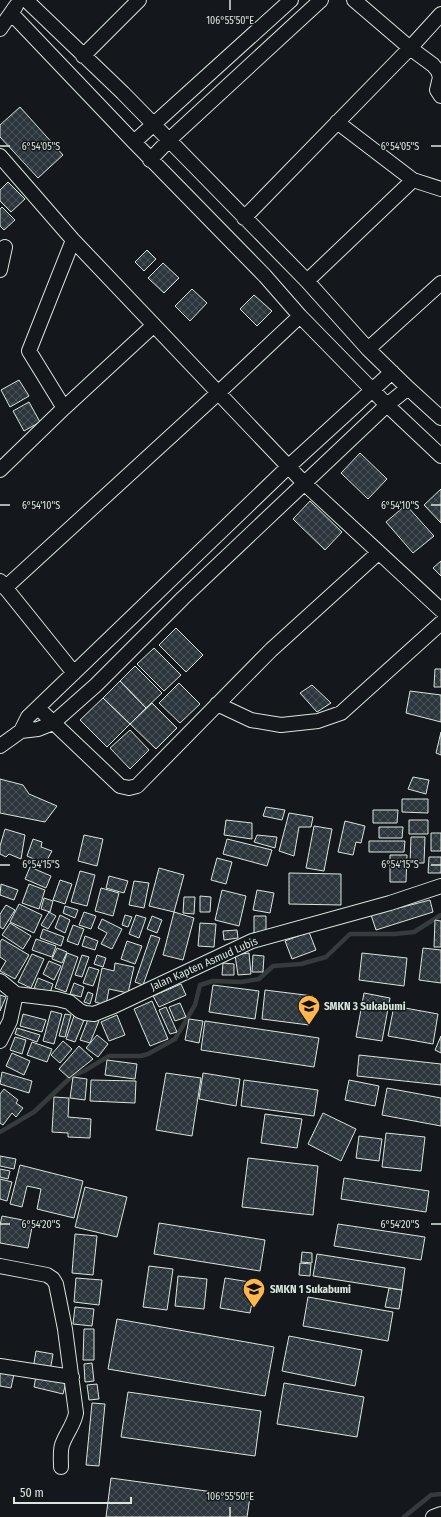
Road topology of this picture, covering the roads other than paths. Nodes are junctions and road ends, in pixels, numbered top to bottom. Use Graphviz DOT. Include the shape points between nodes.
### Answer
graph roads {
  1 [pos="21,0"];
  2 [pos="26,0"];
  3 [pos="139,0"];
  4 [pos="291,0"];
  5 [pos="321,0"];
  6 [pos="354,0"];
  7 [pos="11,13"];
  8 [pos="441,14"];
  9 [pos="0,29"];
  10 [pos="410,48"];
  11 [pos="83,56"];
  12 [pos="441,96"];
  13 [pos="337,122"];
  14 [pos="153,124"];
  15 [pos="169,140"];
  16 [pos="134,142"];
  17 [pos="0,156"];
  18 [pos="150,160"];
  19 [pos="413,180"];
  20 [pos="441,190"];
  21 [pos="244,218"];
  22 [pos="73,240"];
  23 [pos="5,247"];
  24 [pos="0,270"];
  25 [pos="307,281"];
  26 [pos="441,283"];
  27 [pos="300,316"];
  28 [pos="154,325"];
  29 [pos="368,349"];
  30 [pos="392,372"];
  31 [pos="408,388"];
  32 [pos="372,390"];
  33 [pos="218,393"];
  34 [pos="387,405"];
  35 [pos="64,408"];
  36 [pos="441,418"];
  37 [pos="441,456"];
  38 [pos="289,466"];
  39 [pos="0,470"];
  40 [pos="304,483"];
  41 [pos="218,534"];
  42 [pos="233,550"];
  43 [pos="378,553"];
  44 [pos="3,584"];
  45 [pos="441,610"];
  46 [pos="441,623"];
  47 [pos="74,673"];
  48 [pos="217,704"];
  49 [pos="38,708"];
  50 [pos="53,723"];
  51 [pos="21,731"];
  52 [pos="0,746"];
  53 [pos="441,886"];
  54 [pos="0,981"];
  55 [pos="16,994"];
  56 [pos="0,1041"];
  57 [pos="0,1266"];
  58 [pos="0,1366"];
  59 [pos="72,1377"];
  60 [pos="61,1467"];
  1 -- 7 [label="street"];
  2 -- 11 [label="street"];
  3 -- 11 [label="street"];
  4 -- 14 [label="street"];
  5 -- 15 [label="street"];
  6 -- 10 [label="street"];
  7 -- 9 [label="street"];
  7 -- 16 [label="street"];
  8 -- 10 [label="street"];
  10 -- 12 [label="street" via="438,71 440,77 437,90"];
  10 -- 13 [label="street"];
  11 -- 14 [label="street"];
  13 -- 19 [label="street"];
  13 -- 21 [label="street"];
  14 -- 15 [label="street"];
  14 -- 16 [label="street"];
  15 -- 18 [label="street"];
  15 -- 21 [label="street"];
  16 -- 18 [label="street"];
  17 -- 22 [label="street"];
  18 -- 27 [label="street" via="265,276"];
  19 -- 20 [label="street"];
  19 -- 25 [label="street"];
  21 -- 25 [label="street"];
  22 -- 28 [label="street"];
  22 -- 35 [label="street" via="29,351"];
  23 -- 24 [label="street"];
  25 -- 29 [label="street"];
  26 -- 29 [label="street"];
  27 -- 32 [label="street"];
  27 -- 33 [label="street"];
  28 -- 33 [label="street"];
  28 -- 35 [label="street"];
  29 -- 30 [label="street"];
  30 -- 31 [label="street"];
  30 -- 32 [label="street"];
  31 -- 34 [label="street"];
  31 -- 36 [label="street"];
  32 -- 34 [label="street"];
  32 -- 38 [label="street"];
  33 -- 38 [label="street"];
  33 -- 44 [label="street"];
  34 -- 37 [label="street"];
  34 -- 40 [label="street"];
  35 -- 39 [label="street"];
  38 -- 40 [label="street"];
  38 -- 41 [label="street"];
  40 -- 42 [label="street"];
  40 -- 43 [label="street"];
  41 -- 42 [label="street"];
  41 -- 47 [label="street"];
  42 -- 50 [label="street" via="96,685"];
  43 -- 45 [label="street"];
  43 -- 48 [label="street" via="271,650"];
  44 -- 47 [label="street"];
  46 -- 48 [label="street" via="341,713 318,721 281,725 251,720"];
  47 -- 49 [label="street"];
  48 -- 50 [label="street" via="133,788 120,786"];
  49 -- 50 [label="street"];
  49 -- 51 [label="street" via="28,717"];
  50 -- 51 [label="street" via="38,729"];
  51 -- 52 [label="street"];
  53 -- 55 [label="street, Jalan Kapten Asmud Lubis" via="252,941 94,1014 80,1011 69,1002"];
  54 -- 55 [label="street"];
  55 -- 56 [label="street" via="10,1021"];
  57 -- 59 [label="street" via="47,1275 53,1279"];
  58 -- 59 [label="street"];
  59 -- 60 [label="street" via="75,1422 62,1445"];
}
